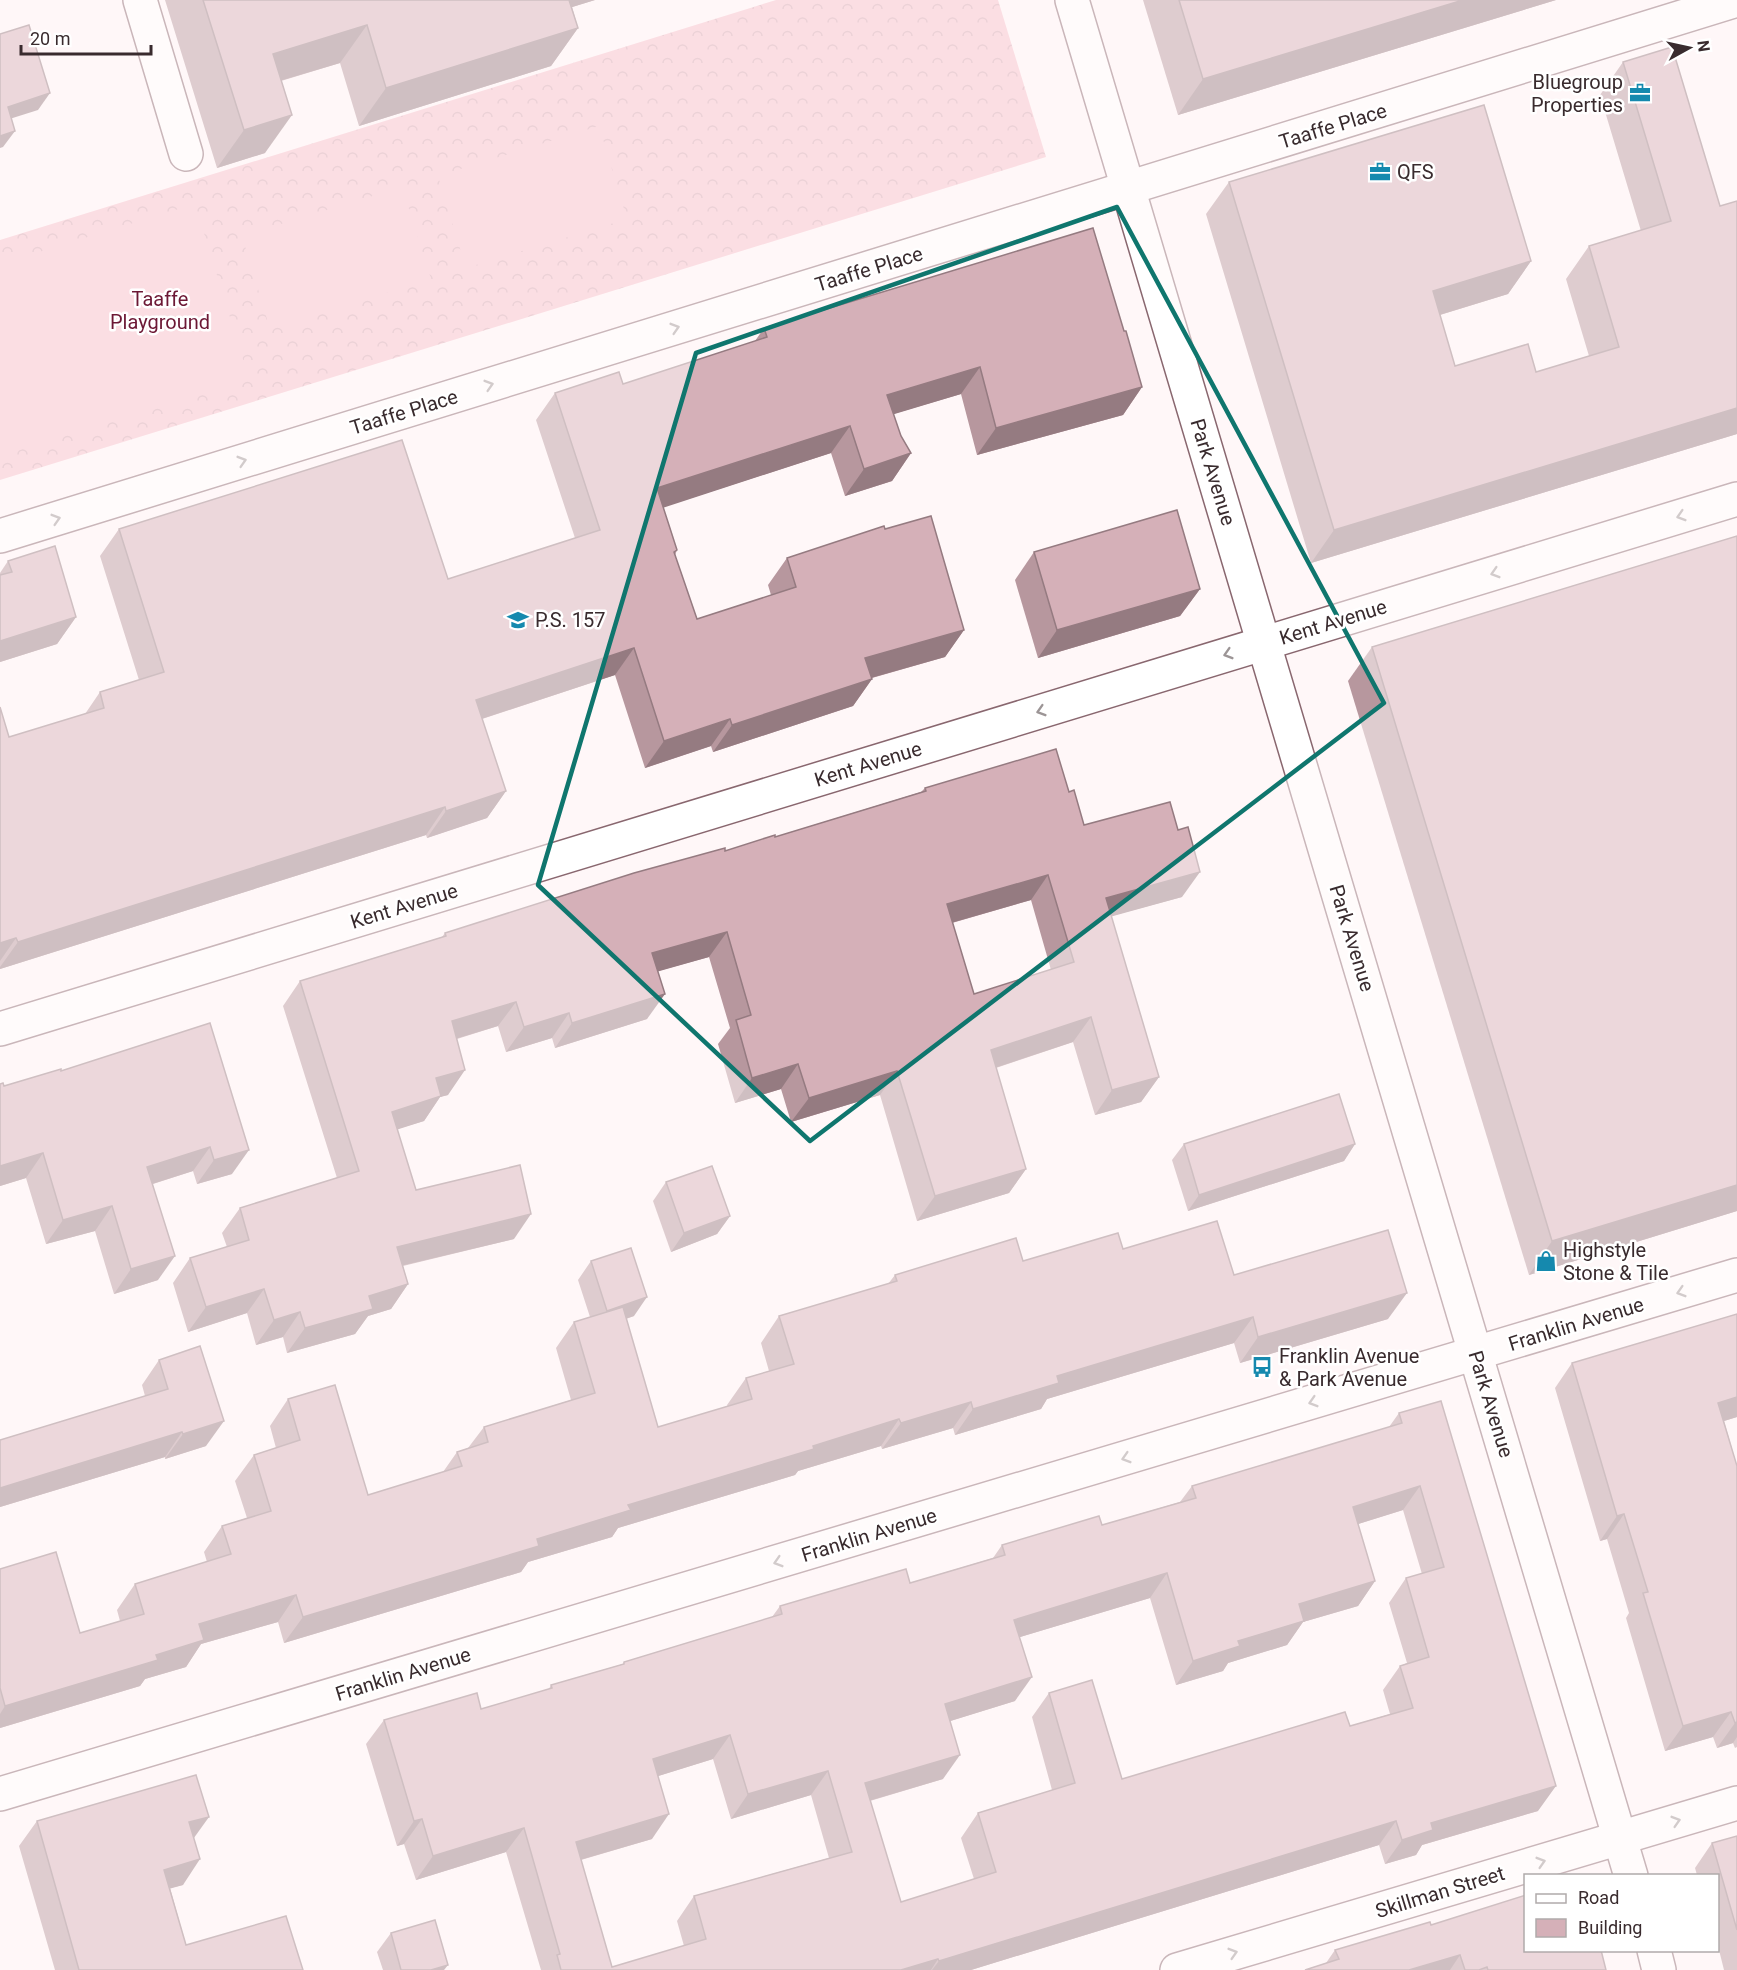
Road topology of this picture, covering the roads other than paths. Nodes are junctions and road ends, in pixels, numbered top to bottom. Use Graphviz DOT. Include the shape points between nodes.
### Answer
graph roads {
  1 [pos="140,0"];
  2 [pos="1072,0"];
  3 [pos="1737,0"];
  4 [pos="186,154"];
  5 [pos="1129,189"];
  6 [pos="1737,499"];
  7 [pos="0,536"];
  8 [pos="1264,643"];
  9 [pos="0,1029"];
  10 [pos="1737,1275"];
  11 [pos="1476,1354"];
  12 [pos="0,1794"];
  13 [pos="1737,1803"];
  14 [pos="1620,1838"];
  15 [pos="1631,1874"];
  16 [pos="1654,1952"];
  17 [pos="1177,1970"];
  18 [pos="1659,1970"];
  1 -- 4 [label="street"];
  2 -- 5 [label="street, Park Avenue"];
  3 -- 5 [label="street, Taaffe Place"];
  7 -- 5 [label="street, Taaffe Place, one-way"];
  5 -- 8 [label="street, Park Avenue"];
  6 -- 8 [label="street, Kent Avenue, one-way"];
  8 -- 9 [label="street, Kent Avenue, one-way"];
  8 -- 11 [label="street, Park Avenue"];
  10 -- 11 [label="street, Franklin Avenue, one-way"];
  11 -- 12 [label="street, Franklin Avenue, one-way"];
  11 -- 14 [label="street, Park Avenue"];
  14 -- 13 [label="street, Skillman Street, one-way"];
  14 -- 15 [label="street, Park Avenue"];
  17 -- 14 [label="street, Skillman Street, one-way"];
  16 -- 18 [label="street"];
}
